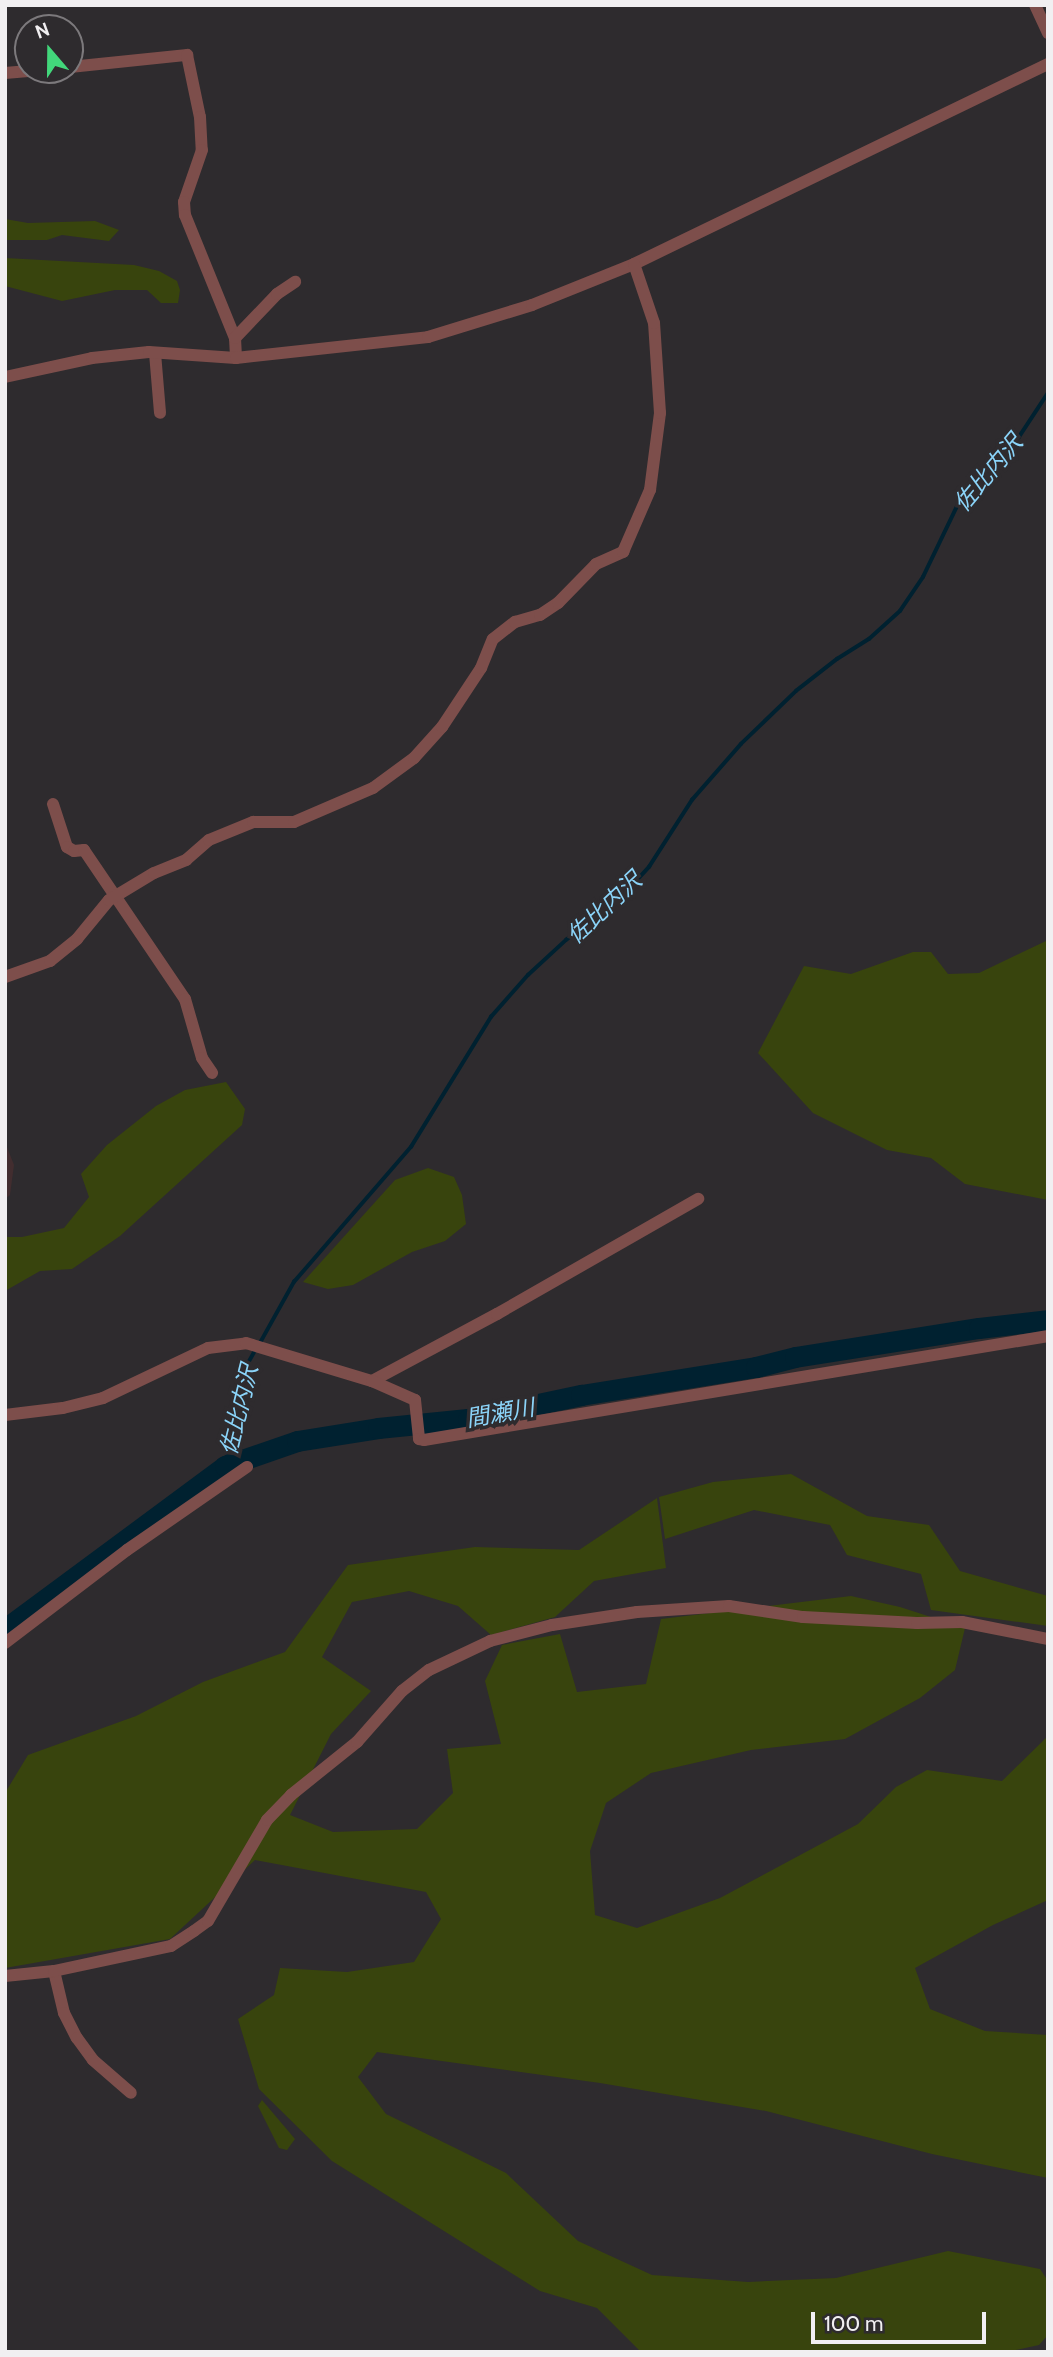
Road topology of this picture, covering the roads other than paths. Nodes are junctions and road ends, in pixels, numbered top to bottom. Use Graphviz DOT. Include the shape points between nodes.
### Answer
graph roads {
  1 [pos="1035,5"];
  2 [pos="1048,33"];
  3 [pos="1048,64"];
  4 [pos="84,66"];
  5 [pos="634,264"];
  6 [pos="295,282"];
  7 [pos="235,338"];
  8 [pos="155,353"];
  9 [pos="236,358"];
  10 [pos="5,377"];
  11 [pos="160,413"];
  12 [pos="53,804"];
  13 [pos="116,896"];
  14 [pos="6,972"];
  15 [pos="212,1073"];
  16 [pos="698,1199"];
  17 [pos="1048,1336"];
  18 [pos="372,1381"];
  19 [pos="5,1415"];
  20 [pos="247,1467"];
  21 [pos="1048,1639"];
  22 [pos="5,1643"];
  23 [pos="54,1971"];
  24 [pos="5,1976"];
  25 [pos="131,2093"];
  1 -- 2 [label="street"];
  3 -- 5 [label="street"];
  4 -- 7 [label="street" via="187,55 202,150 184,202 185,215"];
  5 -- 9 [label="street" via="532,305 428,337"];
  5 -- 13 [label="street" via="654,323 660,413 650,490 623,552 596,564 549,609 515,622 493,639 481,668 442,727 414,758 373,788 294,822 253,822 232,830"];
  6 -- 7 [label="street" via="277,294"];
  7 -- 9 [label="street"];
  8 -- 9 [label="street"];
  8 -- 10 [label="street" via="92,358"];
  8 -- 11 [label="street"];
  12 -- 13 [label="street" via="67,847 84,850"];
  13 -- 14 [label="street" via="50,961"];
  13 -- 15 [label="street" via="185,999 202,1058"];
  16 -- 18 [label="street"];
  17 -- 18 [label="street" via="443,1438 419,1439 415,1400"];
  18 -- 19 [label="street" via="246,1343 208,1348 103,1398"];
  20 -- 22 [label="street"];
  21 -- 23 [label="street" via="962,1622 803,1617 729,1606 552,1625 490,1641 429,1670 402,1691 357,1742 291,1795 267,1819 208,1921 171,1946"];
  23 -- 24 [label="street"];
  23 -- 25 [label="street" via="64,2013 77,2038 93,2060"];
}
